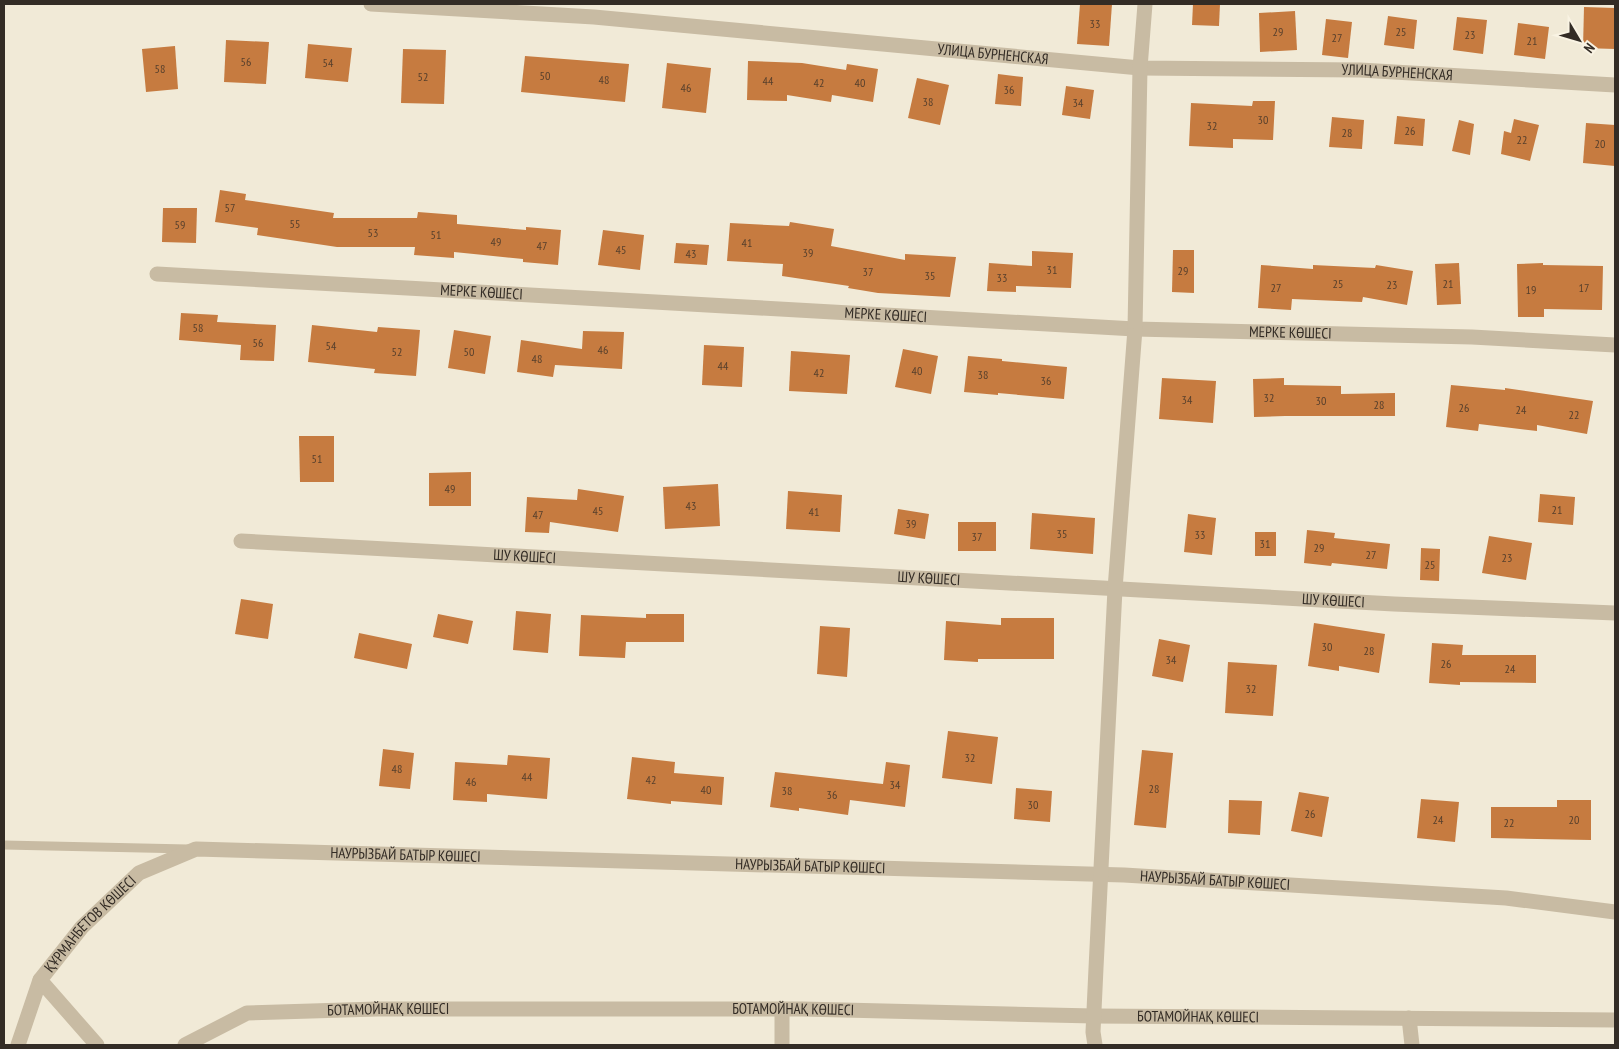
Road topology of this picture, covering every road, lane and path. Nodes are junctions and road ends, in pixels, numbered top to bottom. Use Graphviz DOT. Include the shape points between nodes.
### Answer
graph roads {
  1 [pos="371,4"];
  2 [pos="1145,4"];
  3 [pos="1140,68"];
  4 [pos="1615,85"];
  5 [pos="158,274"];
  6 [pos="1135,329"];
  7 [pos="1615,345"];
  8 [pos="241,540"];
  9 [pos="1115,589"];
  10 [pos="1615,613"];
  11 [pos="4,844"];
  12 [pos="196,849"];
  13 [pos="1101,874"];
  14 [pos="1615,912"];
  15 [pos="40,980"];
  16 [pos="782,1009"];
  17 [pos="1094,1016"];
  18 [pos="1409,1018"];
  19 [pos="1615,1020"];
  20 [pos="18,1045"];
  21 [pos="97,1045"];
  22 [pos="185,1045"];
  23 [pos="782,1045"];
  24 [pos="1095,1045"];
  25 [pos="1412,1045"];
  1 -- 3 [label="street, УЛИЦА БУРНЕНСКАЯ" via="594,17"];
  2 -- 3 [label="street"];
  3 -- 4 [label="street, УЛИЦА БУРНЕНСКАЯ" via="1360,70"];
  3 -- 6 [label="street"];
  5 -- 6 [label="street, МЕРКЕ КӨШЕСІ"];
  6 -- 7 [label="street, МЕРКЕ КӨШЕСІ" via="1472,337"];
  6 -- 9 [label="street"];
  8 -- 9 [label="street, ШУ КӨШЕСІ"];
  9 -- 10 [label="street, ШУ КӨШЕСІ"];
  9 -- 13 [label="street"];
  11 -- 12 [label="lane, НАУРЫЗБАЙ БАТЫР КӨШЕСІ"];
  12 -- 13 [label="street, НАУРЫЗБАЙ БАТЫР КӨШЕСІ"];
  12 -- 15 [label="street, ҚҰРМАНБЕТОВ КӨШЕСІ" via="139,873 82,927"];
  13 -- 14 [label="street, НАУРЫЗБАЙ БАТЫР КӨШЕСІ" via="1506,898"];
  13 -- 17 [label="street"];
  15 -- 20 [label="street"];
  15 -- 21 [label="street, ҚҰРМАНБЕТОВ КӨШЕСІ"];
  16 -- 17 [label="street, БОТАМОЙНАҚ КӨШЕСІ"];
  16 -- 22 [label="street, БОТАМОЙНАҚ КӨШЕСІ" via="377,1009 247,1013"];
  16 -- 23 [label="street"];
  17 -- 18 [label="street, БОТАМОЙНАҚ КӨШЕСІ"];
  17 -- 24 [label="street"];
  18 -- 19 [label="street, БОТАМОЙНАҚ КӨШЕСІ"];
  18 -- 25 [label="street"];
}
